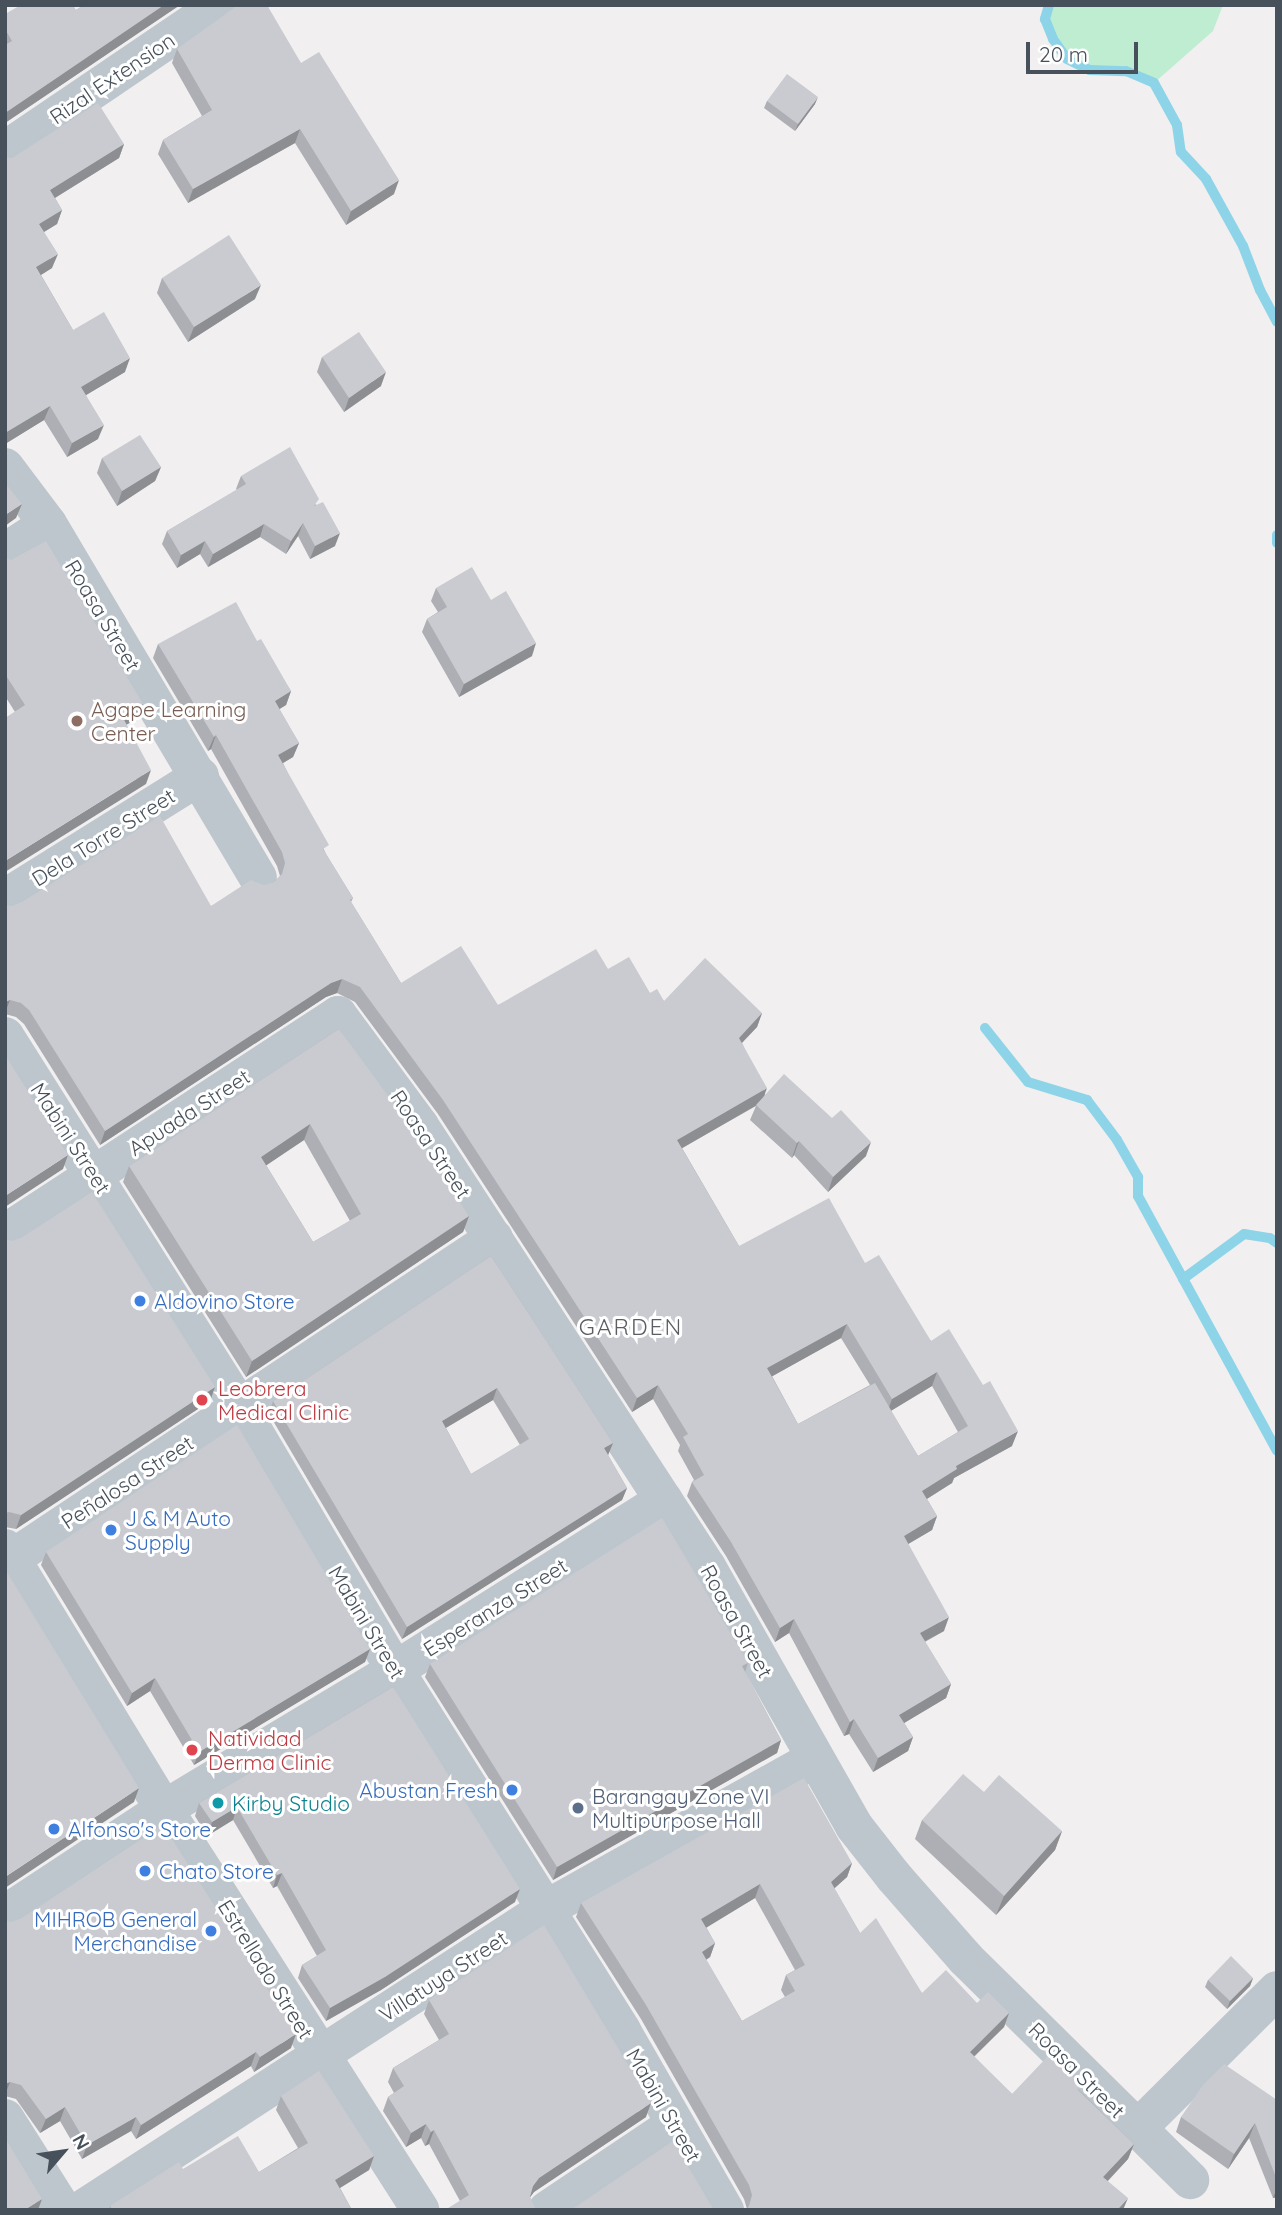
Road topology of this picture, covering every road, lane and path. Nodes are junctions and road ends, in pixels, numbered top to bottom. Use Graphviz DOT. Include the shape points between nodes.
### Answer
graph roads {
  1 [pos="219,5"];
  2 [pos="5,150"];
  3 [pos="5,467"];
  4 [pos="48,524"];
  5 [pos="5,552"];
  6 [pos="200,776"];
  7 [pos="258,877"];
  8 [pos="5,898"];
  9 [pos="338,1015"];
  10 [pos="5,1036"];
  11 [pos="95,1174"];
  12 [pos="5,1233"];
  13 [pos="494,1238"];
  14 [pos="240,1408"];
  15 [pos="664,1500"];
  16 [pos="8,1556"];
  17 [pos="395,1670"];
  18 [pos="814,1759"];
  19 [pos="164,1808"];
  20 [pos="544,1910"];
  21 [pos="5,1914"];
  22 [pos="1277,1990"];
  23 [pos="320,2056"];
  24 [pos="5,2118"];
  25 [pos="674,2125"];
  26 [pos="1137,2129"];
  27 [pos="1191,2180"];
  28 [pos="64,2210"];
  29 [pos="81,2210"];
  30 [pos="420,2210"];
  31 [pos="547,2210"];
  32 [pos="725,2210"];
  1 -- 2 [label="street, Rizal Extension"];
  3 -- 4 [label="street, Roasa Street"];
  4 -- 5 [label="street"];
  4 -- 6 [label="street, Roasa Street"];
  6 -- 7 [label="street, Roasa Street"];
  6 -- 8 [label="street, Dela Torre Street"];
  9 -- 11 [label="street, Apuada Street"];
  9 -- 13 [label="street, Roasa Street" via="420,1125"];
  10 -- 11 [label="street, Mabini Street"];
  11 -- 12 [label="street, Apuada Street"];
  11 -- 14 [label="street, Mabini Street"];
  13 -- 14 [label="street, Peñalosa Street"];
  13 -- 15 [label="street, Roasa Street"];
  14 -- 16 [label="street, Peñalosa Street"];
  14 -- 17 [label="street, Mabini Street"];
  15 -- 17 [label="street, Esperanza Street"];
  15 -- 18 [label="street, Roasa Street" via="708,1567"];
  16 -- 19 [label="street, Estrellado Street"];
  17 -- 19 [label="street, Esperanza Street"];
  17 -- 20 [label="street, Mabini Street"];
  18 -- 20 [label="street, Villatuya Street"];
  18 -- 26 [label="street, Roasa Street" via="854,1826 894,1877 966,1959"];
  19 -- 21 [label="street, Esperanza Street"];
  19 -- 23 [label="street, Estrellado Street"];
  20 -- 23 [label="street, Villatuya Street"];
  20 -- 25 [label="street, Mabini Street" via="622,2031"];
  22 -- 26 [label="street"];
  23 -- 29 [label="street, Villatuya Street"];
  23 -- 30 [label="street, Estrellado Street"];
  24 -- 28 [label="street"];
  25 -- 31 [label="street"];
  25 -- 32 [label="street, Mabini Street"];
  26 -- 27 [label="street, Roasa Street"];
}
